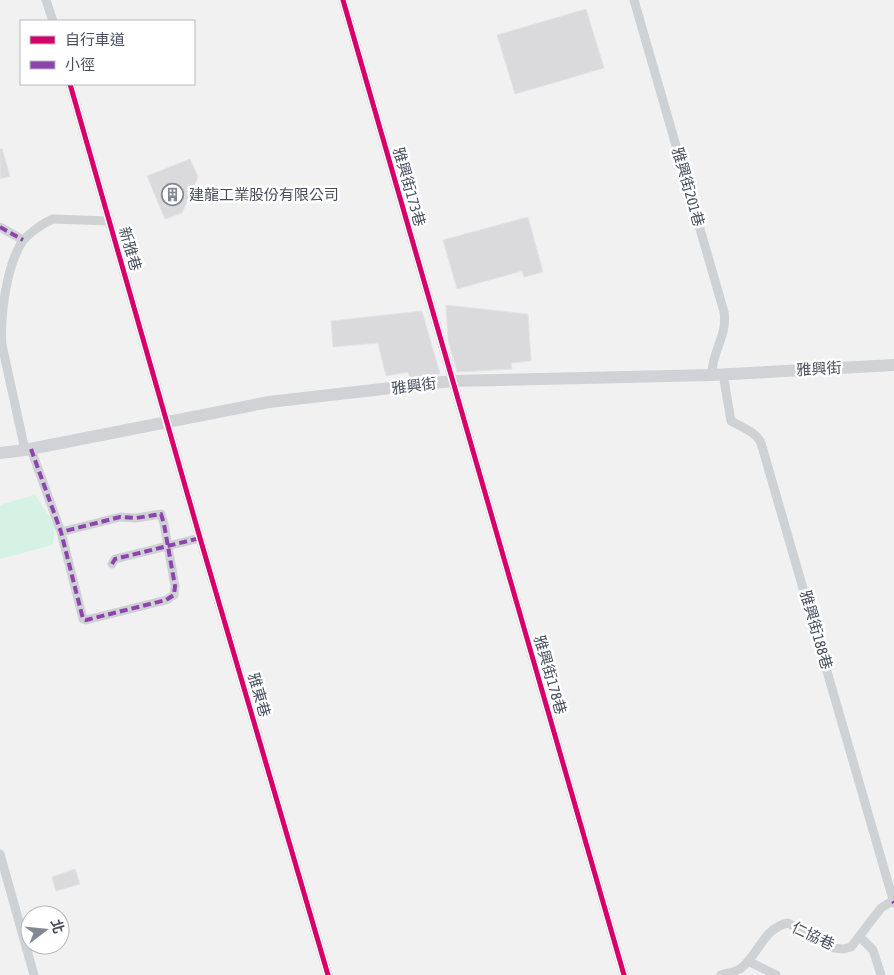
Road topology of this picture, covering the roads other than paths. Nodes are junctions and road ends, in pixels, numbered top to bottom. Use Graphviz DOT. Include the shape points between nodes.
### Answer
graph roads {
  1 [pos="46,0"];
  2 [pos="343,0"];
  3 [pos="634,0"];
  4 [pos="52,20"];
  5 [pos="70,85"];
  6 [pos="109,221"];
  7 [pos="0,226"];
  8 [pos="23,240"];
  9 [pos="2,302"];
  10 [pos="894,365"];
  11 [pos="717,374"];
  12 [pos="452,381"];
  13 [pos="167,422"];
  14 [pos="28,450"];
  15 [pos="0,453"];
  16 [pos="60,532"];
  17 [pos="200,538"];
  18 [pos="168,545"];
  19 [pos="112,564"];
  20 [pos="0,854"];
  21 [pos="894,901"];
  22 [pos="860,937"];
  23 [pos="748,961"];
  24 [pos="34,975"];
  25 [pos="328,975"];
  26 [pos="624,975"];
  27 [pos="721,975"];
  28 [pos="776,975"];
  29 [pos="881,975"];
  1 -- 4 [label="street"];
  2 -- 12 [label="street, 雅興街173巷"];
  3 -- 11 [label="street, 雅興街201巷" via="726,320 712,364"];
  5 -- 6 [label="street, 新雅巷"];
  6 -- 8 [label="street" via="48,221"];
  6 -- 13 [label="street, 新雅巷"];
  7 -- 8 [label="street"];
  8 -- 9 [label="street"];
  9 -- 14 [label="street" via="2,345"];
  10 -- 11 [label="street, 雅興街"];
  11 -- 12 [label="street, 雅興街"];
  11 -- 21 [label="street, 雅興街188巷" via="731,421 759,438"];
  12 -- 13 [label="street, 雅興街" via="268,402"];
  12 -- 26 [label="street, 雅興街178巷"];
  13 -- 14 [label="street, 雅興街"];
  13 -- 17 [label="street, 雅東巷"];
  14 -- 15 [label="street, 雅興街"];
  14 -- 16 [label="street"];
  16 -- 18 [label="street" via="120,517 161,514"];
  16 -- 18 [label="street" via="83,619 86,620 171,598 175,586"];
  17 -- 18 [label="street"];
  17 -- 25 [label="street, 雅東巷"];
  18 -- 19 [label="street" via="115,559"];
  20 -- 24 [label="street"];
  21 -- 22 [label="street, 仁協巷" via="881,908"];
  22 -- 23 [label="street, 仁協巷" via="851,947 834,948 788,923 769,934"];
  22 -- 29 [label="street" via="873,950"];
  23 -- 27 [label="street, 仁協巷" via="739,970"];
  23 -- 28 [label="street"];
}
